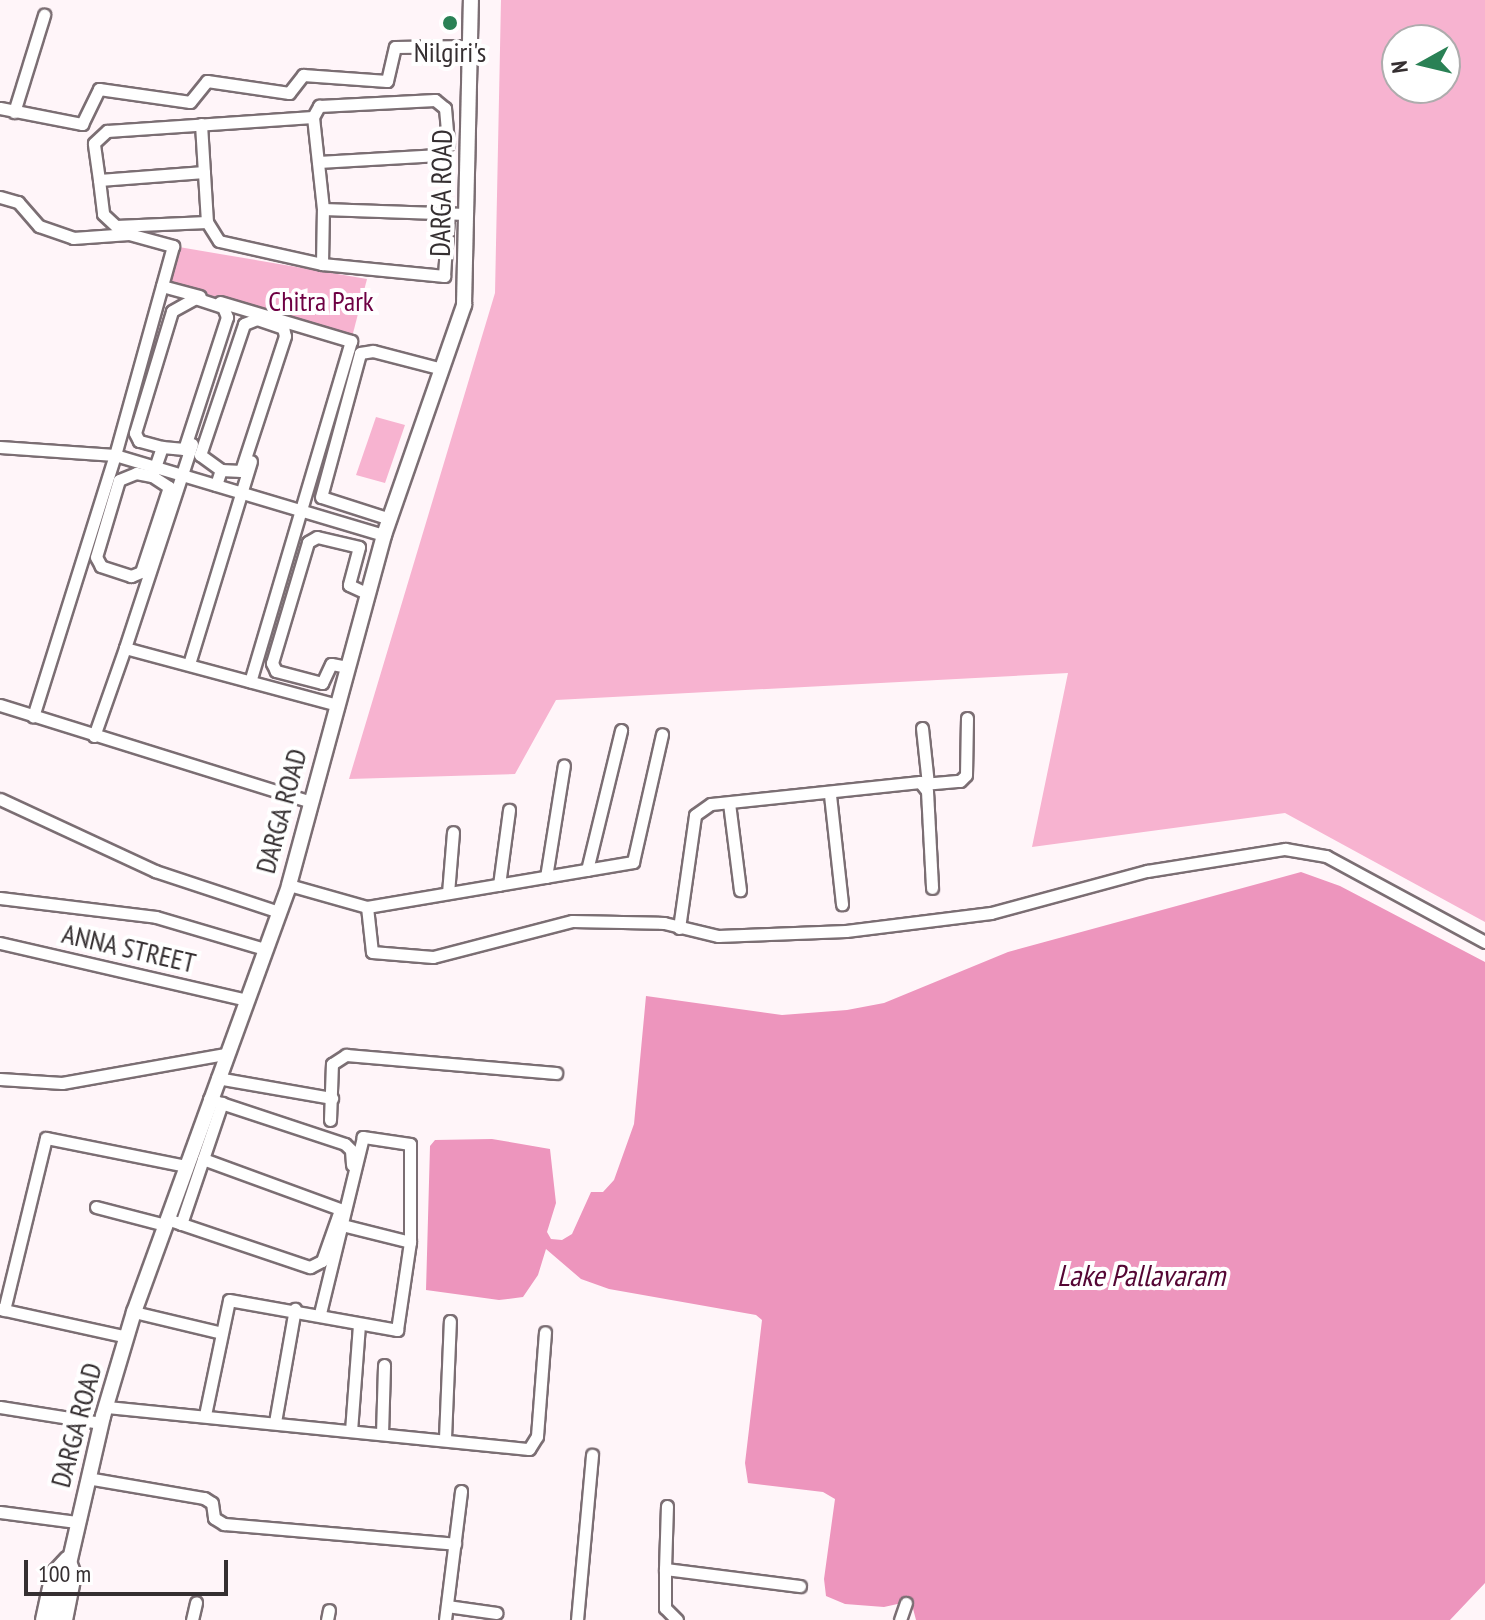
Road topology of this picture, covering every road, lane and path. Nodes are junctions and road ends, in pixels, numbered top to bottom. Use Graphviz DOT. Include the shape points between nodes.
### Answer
graph roads {
  1 [pos="471,0"];
  2 [pos="44,15"];
  3 [pos="470,46"];
  4 [pos="0,108"];
  5 [pos="14,112"];
  6 [pos="313,117"];
  7 [pos="201,124"];
  8 [pos="318,162"];
  9 [pos="204,172"];
  10 [pos="99,180"];
  11 [pos="0,197"];
  12 [pos="323,209"];
  13 [pos="466,214"];
  14 [pos="448,215"];
  15 [pos="207,222"];
  16 [pos="322,264"];
  17 [pos="162,286"];
  18 [pos="235,306"];
  19 [pos="293,323"];
  20 [pos="442,369"];
  21 [pos="0,447"];
  22 [pos="162,447"];
  23 [pos="115,455"];
  24 [pos="221,470"];
  25 [pos="154,472"];
  26 [pos="183,476"];
  27 [pos="216,485"];
  28 [pos="241,493"];
  29 [pos="300,510"];
  30 [pos="390,519"];
  31 [pos="384,535"];
  32 [pos="368,594"];
  33 [pos="125,648"];
  34 [pos="189,664"];
  35 [pos="347,667"];
  36 [pos="250,681"];
  37 [pos="0,705"];
  38 [pos="337,705"];
  39 [pos="33,716"];
  40 [pos="967,718"];
  41 [pos="922,728"];
  42 [pos="621,730"];
  43 [pos="662,734"];
  44 [pos="94,736"];
  45 [pos="564,765"];
  46 [pos="925,784"];
  47 [pos="830,795"];
  48 [pos="0,799"];
  49 [pos="311,802"];
  50 [pos="729,803"];
  51 [pos="509,810"];
  52 [pos="453,832"];
  53 [pos="587,870"];
  54 [pos="546,877"];
  55 [pos="289,885"];
  56 [pos="499,885"];
  57 [pos="932,888"];
  58 [pos="740,890"];
  59 [pos="448,893"];
  60 [pos="0,898"];
  61 [pos="842,904"];
  62 [pos="367,907"];
  63 [pos="279,912"];
  64 [pos="679,928"];
  65 [pos="1485,942"];
  66 [pos="0,943"];
  67 [pos="265,949"];
  68 [pos="246,1000"];
  69 [pos="225,1054"];
  70 [pos="556,1073"];
  71 [pos="217,1078"];
  72 [pos="0,1079"];
  73 [pos="332,1098"];
  74 [pos="216,1101"];
  75 [pos="330,1120"];
  76 [pos="203,1159"];
  77 [pos="186,1166"];
  78 [pos="96,1207"];
  79 [pos="340,1209"];
  80 [pos="171,1222"];
  81 [pos="342,1225"];
  82 [pos="410,1242"];
  83 [pos="295,1309"];
  84 [pos="2,1310"];
  85 [pos="134,1312"];
  86 [pos="320,1314"];
  87 [pos="450,1321"];
  88 [pos="359,1324"];
  89 [pos="545,1332"];
  90 [pos="222,1333"];
  91 [pos="127,1337"];
  92 [pos="384,1365"];
  93 [pos="0,1407"];
  94 [pos="107,1407"];
  95 [pos="205,1415"];
  96 [pos="275,1422"];
  97 [pos="101,1423"];
  98 [pos="351,1431"];
  99 [pos="382,1434"];
  100 [pos="445,1438"];
  101 [pos="592,1455"];
  102 [pos="87,1478"];
  103 [pos="461,1491"];
  104 [pos="667,1506"];
  105 [pos="0,1512"];
  106 [pos="76,1522"];
  107 [pos="455,1544"];
  108 [pos="69,1557"];
  109 [pos="665,1569"];
  110 [pos="800,1586"];
  111 [pos="196,1602"];
  112 [pos="906,1603"];
  113 [pos="447,1606"];
  114 [pos="497,1613"];
  115 [pos="43,1620"];
  116 [pos="56,1620"];
  117 [pos="66,1620"];
  118 [pos="192,1620"];
  119 [pos="445,1620"];
  120 [pos="577,1620"];
  121 [pos="677,1620"];
  122 [pos="900,1620"];
  1 -- 3 [label="street, DARGA ROAD"];
  2 -- 5 [label="street"];
  3 -- 5 [label="street" via="395,47 387,81 303,75 289,93 207,81 190,102 99,89 82,124"];
  3 -- 13 [label="street, DARGA ROAD"];
  4 -- 5 [label="street"];
  6 -- 7 [label="street"];
  6 -- 8 [label="street"];
  6 -- 8 [label="street" via="319,106 435,100 445,108 448,144 439,155"];
  7 -- 9 [label="street"];
  7 -- 10 [label="street" via="98,135 94,143"];
  8 -- 12 [label="street"];
  9 -- 10 [label="street"];
  9 -- 15 [label="street"];
  10 -- 15 [label="street" via="103,214 116,226"];
  11 -- 17 [label="street" via="18,202 39,226 73,238 129,234 173,246"];
  12 -- 14 [label="street"];
  12 -- 16 [label="street"];
  13 -- 14 [label="street"];
  13 -- 20 [label="street, DARGA ROAD" via="464,305"];
  14 -- 16 [label="street" via="444,276"];
  15 -- 16 [label="street" via="219,241"];
  17 -- 18 [label="street"];
  17 -- 23 [label="street"];
  18 -- 19 [label="street"];
  18 -- 26 [label="street"];
  19 -- 28 [label="street"];
  19 -- 29 [label="street" via="351,341"];
  20 -- 30 [label="street, DARGA ROAD"];
  20 -- 30 [label="street" via="373,351 360,353 321,497"];
  21 -- 23 [label="street"];
  22 -- 22 [label="street" via="139,441 135,433 172,311 195,298 223,307 227,317 184,449"];
  22 -- 25 [label="street"];
  23 -- 25 [label="street"];
  23 -- 39 [label="street"];
  24 -- 24 [label="street" via="200,455 244,324 257,319 283,328 285,336 241,471"];
  24 -- 27 [label="street"];
  25 -- 25 [label="street" via="119,480 96,557 101,566 131,576 141,572 169,487"];
  25 -- 26 [label="street"];
  26 -- 27 [label="street"];
  26 -- 33 [label="street"];
  27 -- 28 [label="street"];
  28 -- 29 [label="street"];
  28 -- 34 [label="street"];
  29 -- 31 [label="street"];
  29 -- 36 [label="street"];
  30 -- 31 [label="street, DARGA ROAD"];
  31 -- 32 [label="street, DARGA ROAD"];
  32 -- 35 [label="street, DARGA ROAD"];
  32 -- 35 [label="street" via="349,585 359,547 317,537 308,542 272,663 276,671 322,683 331,664"];
  33 -- 34 [label="street"];
  33 -- 44 [label="street"];
  34 -- 36 [label="street"];
  35 -- 38 [label="street, DARGA ROAD"];
  36 -- 38 [label="street"];
  37 -- 39 [label="street"];
  38 -- 49 [label="street, DARGA ROAD"];
  39 -- 44 [label="street"];
  40 -- 46 [label="street" via="966,775 960,781"];
  41 -- 46 [label="street"];
  42 -- 53 [label="street"];
  43 -- 53 [label="street" via="633,862"];
  44 -- 49 [label="street"];
  45 -- 54 [label="street"];
  46 -- 47 [label="street"];
  46 -- 57 [label="street"];
  47 -- 50 [label="street"];
  47 -- 61 [label="street"];
  48 -- 63 [label="street" via="155,871"];
  49 -- 55 [label="street, DARGA ROAD"];
  50 -- 58 [label="street"];
  50 -- 64 [label="street" via="701,808 695,815"];
  51 -- 56 [label="street"];
  52 -- 59 [label="street"];
  53 -- 54 [label="street"];
  54 -- 56 [label="street"];
  55 -- 62 [label="street"];
  55 -- 63 [label="street, DARGA ROAD"];
  56 -- 59 [label="street"];
  59 -- 62 [label="street"];
  60 -- 67 [label="street" via="156,917"];
  62 -- 64 [label="street" via="369,946 380,955 433,957 572,921"];
  63 -- 67 [label="street, DARGA ROAD"];
  64 -- 65 [label="street" via="718,936 846,931 991,913 1147,871 1285,849 1326,856"];
  66 -- 68 [label="street, ANNA STREET"];
  67 -- 68 [label="street, DARGA ROAD"];
  68 -- 69 [label="street, DARGA ROAD"];
  69 -- 71 [label="street, DARGA ROAD"];
  69 -- 72 [label="street" via="62,1083"];
  70 -- 73 [label="street" via="346,1055 332,1064"];
  71 -- 73 [label="street"];
  71 -- 74 [label="street, DARGA ROAD"];
  73 -- 75 [label="street"];
  74 -- 76 [label="street"];
  74 -- 77 [label="street, DARGA ROAD"];
  74 -- 79 [label="street" via="345,1144 353,1159"];
  76 -- 79 [label="street"];
  76 -- 80 [label="street"];
  77 -- 80 [label="street, DARGA ROAD"];
  77 -- 84 [label="street" via="46,1138"];
  78 -- 80 [label="street"];
  79 -- 80 [label="street" via="322,1261 310,1267"];
  80 -- 85 [label="street, DARGA ROAD"];
  81 -- 82 [label="street"];
  81 -- 82 [label="street" via="363,1137 410,1144"];
  81 -- 86 [label="street"];
  82 -- 88 [label="street" via="397,1330"];
  83 -- 86 [label="street"];
  83 -- 90 [label="street" via="229,1300"];
  83 -- 96 [label="street"];
  84 -- 91 [label="street"];
  85 -- 90 [label="street"];
  85 -- 91 [label="street, DARGA ROAD"];
  86 -- 88 [label="street"];
  87 -- 100 [label="street"];
  88 -- 98 [label="street"];
  89 -- 100 [label="street" via="535,1444 529,1449"];
  90 -- 95 [label="street"];
  91 -- 94 [label="street, DARGA ROAD"];
  92 -- 99 [label="street"];
  93 -- 97 [label="street"];
  94 -- 95 [label="street"];
  94 -- 97 [label="street, DARGA ROAD"];
  95 -- 96 [label="street"];
  96 -- 98 [label="street"];
  97 -- 102 [label="street, DARGA ROAD"];
  98 -- 99 [label="street"];
  99 -- 100 [label="street"];
  101 -- 120 [label="street"];
  102 -- 106 [label="street, DARGA ROAD"];
  102 -- 107 [label="street" via="204,1498 212,1503 214,1518 224,1524"];
  103 -- 107 [label="street"];
  104 -- 109 [label="street"];
  105 -- 106 [label="street"];
  106 -- 108 [label="street, DARGA ROAD"];
  107 -- 113 [label="street"];
  108 -- 115 [label="street" via="53,1574"];
  108 -- 116 [label="street, DARGA ROAD"];
  108 -- 117 [label="street" via="75,1574"];
  109 -- 110 [label="street"];
  109 -- 121 [label="street" via="665,1608"];
  111 -- 118 [label="street"];
  112 -- 122 [label="street"];
  113 -- 114 [label="street"];
  113 -- 119 [label="street"];
}
